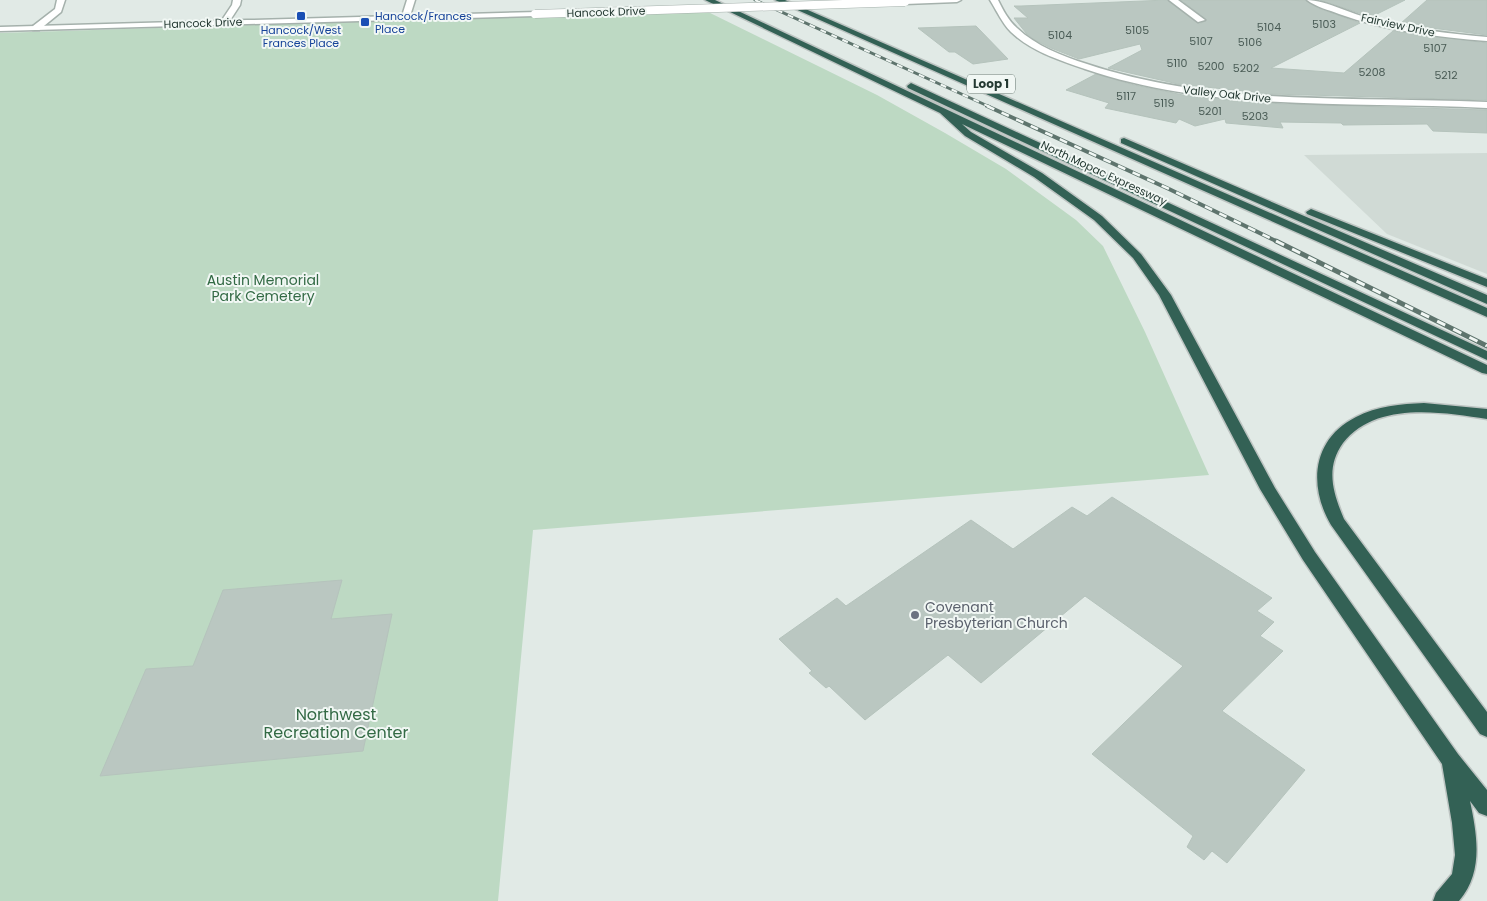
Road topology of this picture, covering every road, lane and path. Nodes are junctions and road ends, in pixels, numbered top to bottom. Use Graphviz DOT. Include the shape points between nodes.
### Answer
graph roads {
  1 [pos="61,0"];
  2 [pos="237,0"];
  3 [pos="411,0"];
  4 [pos="709,0"];
  5 [pos="728,0"];
  6 [pos="779,0"];
  7 [pos="798,0"];
  8 [pos="874,0"];
  9 [pos="957,0"];
  10 [pos="994,0"];
  11 [pos="1173,0"];
  12 [pos="1311,0"];
  13 [pos="535,12"];
  14 [pos="406,16"];
  15 [pos="1201,20"];
  16 [pos="224,23"];
  17 [pos="36,28"];
  18 [pos="0,29"];
  19 [pos="1487,39"];
  20 [pos="1487,106"];
  21 [pos="1050,109"];
  22 [pos="944,113"];
  23 [pos="1113,136"];
  24 [pos="1185,168"];
  25 [pos="1487,283"];
  26 [pos="1487,300"];
  27 [pos="1487,313"];
  28 [pos="1487,356"];
  29 [pos="1487,370"];
  30 [pos="1487,414"];
  31 [pos="1487,728"];
  32 [pos="1451,760"];
  33 [pos="1487,806"];
  34 [pos="1444,901"];
  1 -- 17 [label="street" via="58,10"];
  2 -- 16 [label="street"];
  3 -- 14 [label="street"];
  4 -- 22 [label="highway, North Mopac Expressway"];
  5 -- 28 [label="highway"];
  6 -- 27 [label="highway"];
  7 -- 21 [label="highway, Loop 1"];
  8 -- 13 [label="street, Hancock Drive, bridge"];
  9 -- 13 [label="street, Hancock Drive, bridge"];
  10 -- 20 [label="street, Valley Oak Drive" via="1015,31 1042,48 1078,64 1145,82 1260,99"];
  11 -- 15 [label="street"];
  12 -- 19 [label="street, Fairview Drive" via="1386,24"];
  13 -- 14 [label="street, Hancock Drive"];
  14 -- 16 [label="street, Hancock Drive"];
  16 -- 17 [label="street, Hancock Drive"];
  17 -- 18 [label="street, Hancock Drive"];
  22 -- 29 [label="highway, North Mopac Expressway"];
  22 -- 32 [label="highway" via="968,134 1038,175 1098,218 1137,256 1165,295 1268,489 1304,548"];
  23 -- 24 [label="highway"];
  24 -- 25 [label="highway" via="1298,207"];
  24 -- 26 [label="highway"];
  30 -- 31 [label="highway" via="1449,408 1413,408 1379,413 1354,424 1338,437 1325,462 1324,489 1337,521"];
  32 -- 33 [label="highway"];
  32 -- 34 [label="highway" via="1462,813 1465,850 1462,879"];
}
